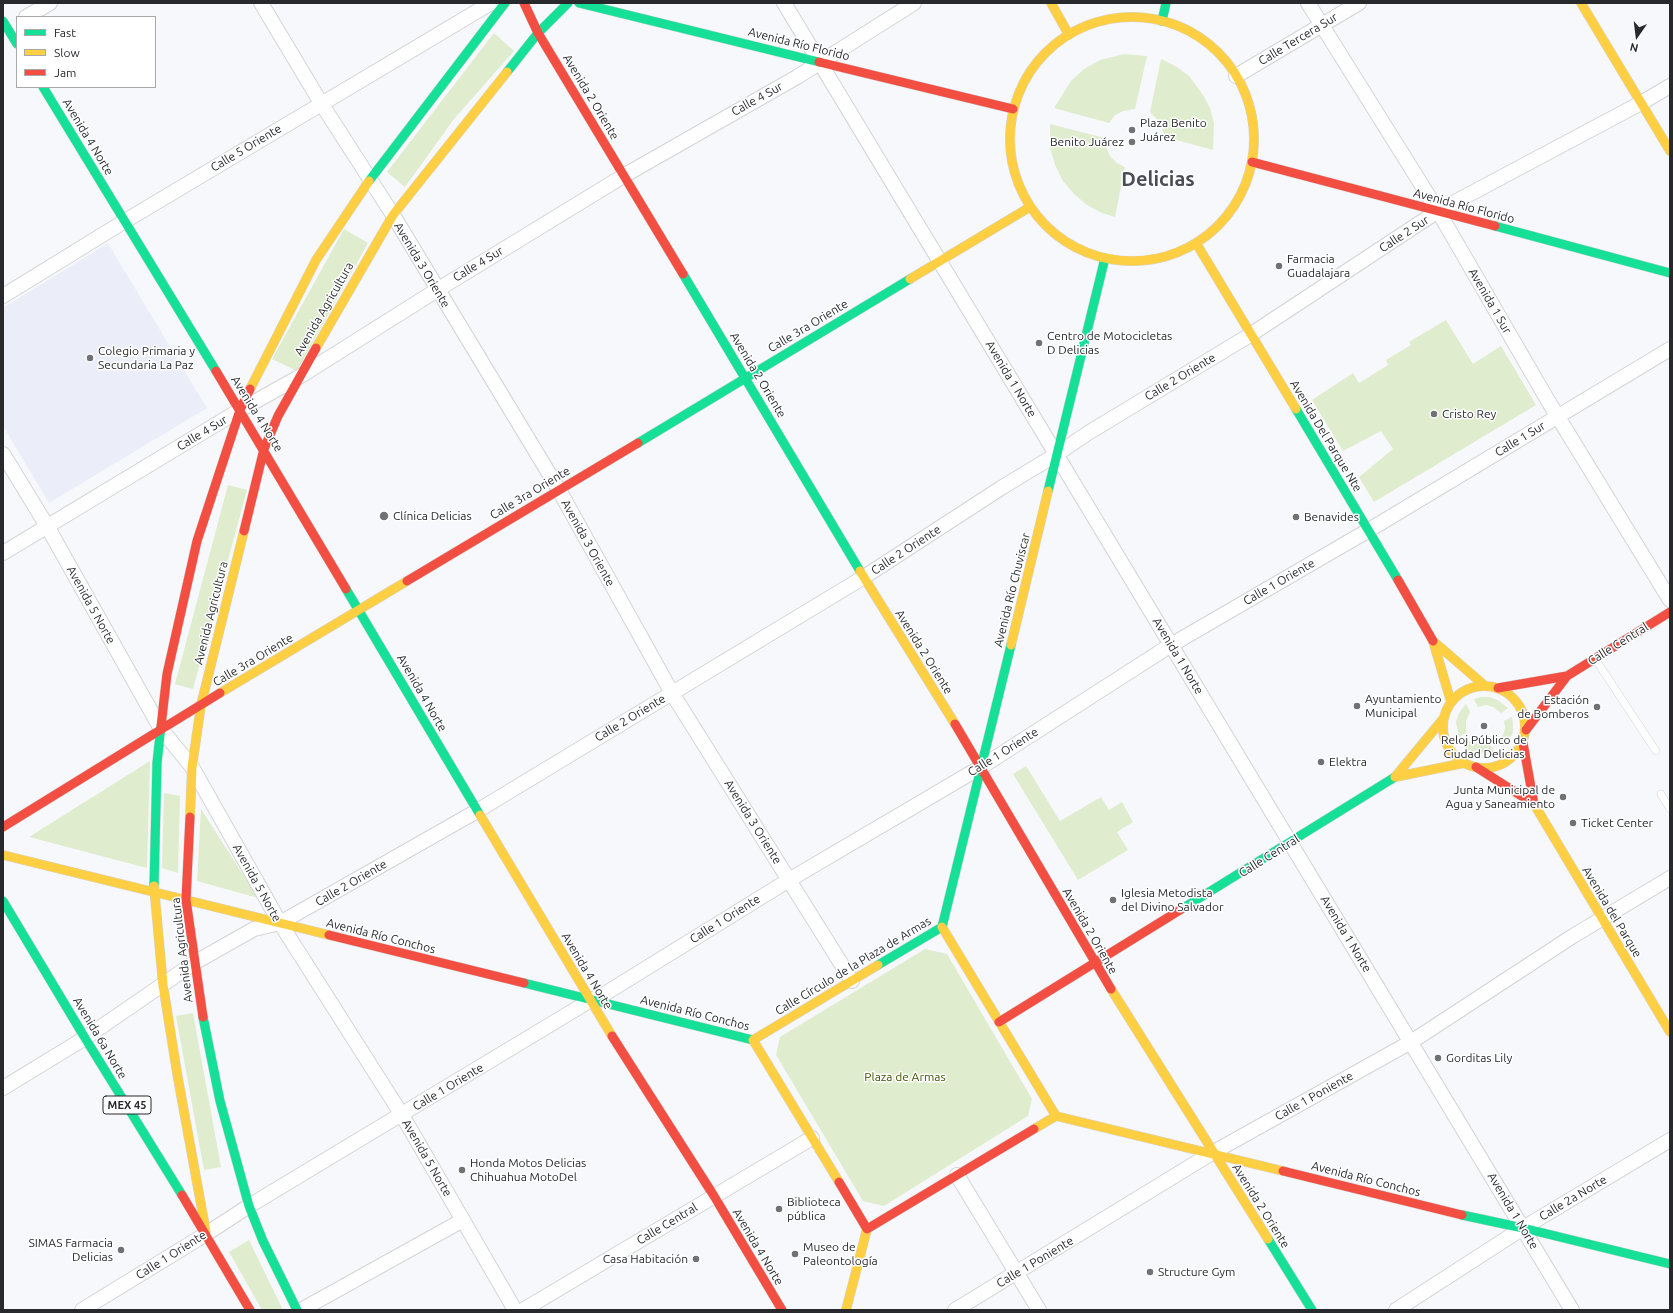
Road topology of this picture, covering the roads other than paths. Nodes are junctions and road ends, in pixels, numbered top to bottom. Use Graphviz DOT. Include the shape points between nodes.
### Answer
graph roads {
  1 [pos="50,3"];
  2 [pos="261,3"];
  3 [pos="491,3"];
  4 [pos="505,3"];
  5 [pos="524,3"];
  6 [pos="568,3"];
  7 [pos="579,3"];
  8 [pos="784,3"];
  9 [pos="914,3"];
  10 [pos="1051,3"];
  11 [pos="1166,3"];
  12 [pos="1308,3"];
  13 [pos="1359,3"];
  14 [pos="1581,3"];
  15 [pos="28,16"];
  16 [pos="1162,21"];
  17 [pos="8,26"];
  18 [pos="1321,26"];
  19 [pos="538,33"];
  20 [pos="1069,35"];
  21 [pos="16,42"];
  22 [pos="821,62"];
  23 [pos="1236,76"];
  24 [pos="1670,86"];
  25 [pos="44,88"];
  26 [pos="321,103"];
  27 [pos="1641,103"];
  28 [pos="1013,109"];
  29 [pos="1670,151"];
  30 [pos="1252,162"];
  31 [pos="625,175"];
  32 [pos="370,179"];
  33 [pos="1030,207"];
  34 [pos="1438,211"];
  35 [pos="393,215"];
  36 [pos="125,221"];
  37 [pos="1196,244"];
  38 [pos="1106,258"];
  39 [pos="940,261"];
  40 [pos="1670,273"];
  41 [pos="437,290"];
  42 [pos="3,296"];
  43 [pos="1250,335"];
  44 [pos="1670,349"];
  45 [pos="299,377"];
  46 [pos="746,378"];
  47 [pos="240,410"];
  48 [pos="1558,416"];
  49 [pos="264,449"];
  50 [pos="3,454"];
  51 [pos="1058,454"];
  52 [pos="559,490"];
  53 [pos="47,526"];
  54 [pos="1369,530"];
  55 [pos="3,553"];
  56 [pos="864,577"];
  57 [pos="1670,600"];
  58 [pos="359,610"];
  59 [pos="1670,612"];
  60 [pos="1433,641"];
  61 [pos="1172,645"];
  62 [pos="1595,658"];
  63 [pos="1567,676"];
  64 [pos="1484,685"];
  65 [pos="1498,688"];
  66 [pos="672,693"];
  67 [pos="1451,702"];
  68 [pos="201,705"];
  69 [pos="1444,719"];
  70 [pos="161,730"];
  71 [pos="1526,730"];
  72 [pos="1523,743"];
  73 [pos="1656,752"];
  74 [pos="1464,763"];
  75 [pos="192,767"];
  76 [pos="981,767"];
  77 [pos="1476,767"];
  78 [pos="1395,777"];
  79 [pos="1661,794"];
  80 [pos="1534,804"];
  81 [pos="1670,809"];
  82 [pos="477,811"];
  83 [pos="3,827"];
  84 [pos="1290,842"];
  85 [pos="3,855"];
  86 [pos="1670,878"];
  87 [pos="789,880"];
  88 [pos="154,892"];
  89 [pos="186,900"];
  90 [pos="3,901"];
  91 [pos="1602,919"];
  92 [pos="280,923"];
  93 [pos="942,927"];
  94 [pos="194,963"];
  95 [pos="1095,964"];
  96 [pos="852,982"];
  97 [pos="164,985"];
  98 [pos="591,1000"];
  99 [pos="999,1022"];
  100 [pos="1670,1032"];
  101 [pos="85,1038"];
  102 [pos="753,1040"];
  103 [pos="1411,1042"];
  104 [pos="3,1088"];
  105 [pos="402,1115"];
  106 [pos="1056,1116"];
  107 [pos="812,1138"];
  108 [pos="1670,1140"];
  109 [pos="1212,1152"];
  110 [pos="957,1175"];
  111 [pos="714,1196"];
  112 [pos="249,1206"];
  113 [pos="463,1220"];
  114 [pos="1523,1228"];
  115 [pos="866,1229"];
  116 [pos="206,1234"];
  117 [pos="1670,1264"];
  118 [pos="1017,1273"];
  119 [pos="82,1310"];
  120 [pos="250,1310"];
  121 [pos="297,1310"];
  122 [pos="301,1310"];
  123 [pos="515,1310"];
  124 [pos="523,1310"];
  125 [pos="782,1310"];
  126 [pos="846,1310"];
  127 [pos="955,1310"];
  128 [pos="1039,1310"];
  129 [pos="1312,1310"];
  130 [pos="1396,1310"];
  131 [pos="1572,1310"];
  1 -- 15 [label="street"];
  2 -- 26 [label="street, Avenida 3 Oriente"];
  3 -- 26 [label="street, Calle 5 Oriente"];
  4 -- 32 [label="main road, Avenida Agricultura"];
  5 -- 19 [label="main road, Avenida 2 Oriente"];
  6 -- 19 [label="main road, Avenida Agricultura"];
  7 -- 22 [label="main road, Avenida Río Florido"];
  8 -- 22 [label="street, Avenida 1 Norte"];
  9 -- 22 [label="street, Calle 4 Sur"];
  10 -- 20 [label="main road"];
  11 -- 16 [label="main road"];
  12 -- 18 [label="street, Avenida 1 Sur"];
  13 -- 18 [label="street, Calle Tercera Sur"];
  14 -- 27 [label="main road"];
  16 -- 20 [label="main road" via="1138,17 1114,18 1091,24"];
  16 -- 23 [label="main road" via="1191,32 1217,51"];
  17 -- 21 [label="main road"];
  18 -- 23 [label="street, Calle Tercera Sur"];
  18 -- 34 [label="street, Avenida 1 Sur"];
  19 -- 31 [label="main road, Avenida 2 Oriente"];
  19 -- 35 [label="main road, Avenida Agricultura"];
  20 -- 28 [label="main road" via="1050,49 1034,66 1021,86"];
  22 -- 28 [label="main road, Avenida Río Florido"];
  22 -- 31 [label="street, Calle 4 Sur"];
  22 -- 39 [label="street, Avenida 1 Norte"];
  23 -- 30 [label="main road" via="1249,103 1254,132"];
  24 -- 27 [label="street, Calle 2 Sur"];
  25 -- 36 [label="main road, Avenida 4 Norte"];
  26 -- 32 [label="street, Avenida 3 Oriente"];
  26 -- 36 [label="street, Calle 5 Oriente"];
  27 -- 29 [label="main road"];
  27 -- 34 [label="street, Calle 2 Sur"];
  28 -- 33 [label="main road" via="1010,134 1011,160 1018,184"];
  30 -- 34 [label="main road, Avenida Río Florido"];
  30 -- 37 [label="main road" via="1241,194 1230,211 1222,222"];
  31 -- 41 [label="street, Calle 4 Sur"];
  31 -- 46 [label="main road, Avenida 2 Oriente"];
  32 -- 35 [label="street, Avenida 3 Oriente"];
  32 -- 47 [label="main road, Avenida Agricultura" via="316,260"];
  33 -- 38 [label="main road" via="1051,230 1076,248"];
  33 -- 39 [label="main road, Calle 3ra Oriente"];
  34 -- 40 [label="main road, Avenida Río Florido"];
  34 -- 43 [label="street, Calle 2 Sur"];
  34 -- 48 [label="street, Avenida 1 Sur"];
  35 -- 41 [label="street, Avenida 3 Oriente"];
  35 -- 45 [label="main road, Avenida Agricultura"];
  36 -- 42 [label="street, Calle 5 Oriente"];
  36 -- 47 [label="main road, Avenida 4 Norte"];
  37 -- 38 [label="main road" via="1167,256 1137,261"];
  37 -- 43 [label="main road, Avenida Del Parque Nte"];
  38 -- 51 [label="main road, Avenida Río Chuviscar"];
  39 -- 46 [label="main road, Calle 3ra Oriente"];
  39 -- 51 [label="street, Avenida 1 Norte"];
  41 -- 45 [label="street, Calle 4 Sur"];
  41 -- 52 [label="street, Avenida 3 Oriente"];
  43 -- 51 [label="street, Calle 2 Oriente" via="1088,433"];
  43 -- 54 [label="main road, Avenida Del Parque Nte"];
  44 -- 48 [label="street, Calle 1 Sur"];
  45 -- 47 [label="street, Calle 4 Sur"];
  45 -- 49 [label="main road, Avenida Agricultura"];
  46 -- 52 [label="main road, Calle 3ra Oriente"];
  46 -- 56 [label="main road, Avenida 2 Oriente"];
  47 -- 49 [label="main road, Avenida 4 Norte"];
  47 -- 53 [label="street, Calle 4 Sur"];
  47 -- 70 [label="main road, Avenida Agricultura" via="197,541 167,674"];
  48 -- 54 [label="street, Calle 1 Sur"];
  48 -- 57 [label="street, Avenida 1 Sur"];
  49 -- 58 [label="main road, Avenida 4 Norte"];
  49 -- 68 [label="main road, Avenida Agricultura"];
  50 -- 53 [label="street, Avenida 5 Norte"];
  51 -- 56 [label="street, Calle 2 Oriente"];
  51 -- 61 [label="street, Avenida 1 Norte"];
  51 -- 76 [label="main road, Avenida Río Chuviscar"];
  52 -- 58 [label="main road, Calle 3ra Oriente"];
  52 -- 66 [label="street, Avenida 3 Oriente"];
  53 -- 55 [label="street, Calle 4 Sur"];
  53 -- 70 [label="street, Avenida 5 Norte"];
  54 -- 60 [label="main road, Avenida Del Parque Nte"];
  54 -- 61 [label="street, Calle 1 Oriente"];
  56 -- 66 [label="street, Calle 2 Oriente"];
  56 -- 76 [label="main road, Avenida 2 Oriente"];
  58 -- 68 [label="main road, Calle 3ra Oriente"];
  58 -- 82 [label="main road, Avenida 4 Norte"];
  59 -- 62 [label="main road, Calle Central"];
  60 -- 64 [label="main road"];
  60 -- 67 [label="main road"];
  61 -- 76 [label="street, Calle 1 Oriente"];
  61 -- 84 [label="street, Avenida 1 Norte"];
  62 -- 63 [label="main road, Calle Central"];
  62 -- 73 [label="lane"];
  63 -- 65 [label="main road"];
  63 -- 71 [label="main road"];
  64 -- 65 [label="main road"];
  64 -- 67 [label="main road" via="1471,687"];
  65 -- 71 [label="main road" via="1510,694 1519,704 1525,717"];
  66 -- 82 [label="street, Calle 2 Oriente"];
  66 -- 87 [label="street, Avenida 3 Oriente"];
  67 -- 69 [label="main road"];
  68 -- 70 [label="main road, Calle 3ra Oriente"];
  68 -- 75 [label="main road, Avenida Agricultura"];
  69 -- 74 [label="main road" via="1443,732 1447,744"];
  69 -- 78 [label="main road"];
  70 -- 75 [label="street, Avenida 5 Norte"];
  70 -- 83 [label="main road, Calle 3ra Oriente"];
  70 -- 88 [label="main road, Avenida Agricultura" via="157,763"];
  71 -- 72 [label="main road"];
  72 -- 77 [label="main road" via="1508,761 1498,766"];
  72 -- 80 [label="main road"];
  74 -- 77 [label="main road"];
  74 -- 78 [label="main road"];
  75 -- 89 [label="main road, Avenida Agricultura"];
  75 -- 92 [label="street, Avenida 5 Norte"];
  76 -- 87 [label="street, Calle 1 Oriente"];
  76 -- 93 [label="main road, Avenida Río Chuviscar"];
  76 -- 95 [label="main road, Avenida 2 Oriente"];
  77 -- 80 [label="main road"];
  78 -- 84 [label="main road, Calle Central"];
  79 -- 81 [label="lane"];
  80 -- 91 [label="main road, Avenida del Parque"];
  82 -- 92 [label="street, Calle 2 Oriente"];
  82 -- 98 [label="main road, Avenida 4 Norte"];
  84 -- 95 [label="main road, Calle Central"];
  84 -- 103 [label="street, Avenida 1 Norte"];
  85 -- 88 [label="main road, Avenida Río Conchos"];
  86 -- 91 [label="street, Calle 1 Poniente"];
  87 -- 96 [label="street, Avenida 3 Oriente"];
  87 -- 98 [label="street, Calle 1 Oriente"];
  88 -- 89 [label="main road, Avenida Río Conchos"];
  88 -- 97 [label="main road, Avenida Agricultura"];
  89 -- 92 [label="main road, Avenida Río Conchos"];
  89 -- 94 [label="main road, Avenida Agricultura"];
  90 -- 101 [label="main road, Avenida 6a Norte / MEX 45"];
  91 -- 100 [label="main road, Avenida del Parque"];
  91 -- 103 [label="street, Calle 1 Poniente"];
  92 -- 94 [label="street, Calle 2 Oriente" via="254,929"];
  92 -- 98 [label="main road, Avenida Río Conchos"];
  92 -- 105 [label="street, Avenida 5 Norte"];
  93 -- 96 [label="main road, Calle Círculo de la Plaza de Armas"];
  93 -- 99 [label="main road, Calle Círculo de la Plaza de Armas"];
  94 -- 97 [label="street, Calle 2 Oriente"];
  94 -- 112 [label="main road, Avenida Agricultura" via="220,1101"];
  95 -- 99 [label="main road, Calle Central"];
  95 -- 109 [label="main road, Avenida 2 Oriente"];
  96 -- 102 [label="main road, Calle Círculo de la Plaza de Armas"];
  97 -- 101 [label="street, Calle 2 Oriente"];
  97 -- 116 [label="main road, Avenida Agricultura"];
  98 -- 102 [label="main road, Avenida Río Conchos"];
  98 -- 105 [label="street, Calle 1 Oriente"];
  98 -- 111 [label="main road, Avenida 4 Norte"];
  99 -- 106 [label="main road, Calle Círculo de la Plaza de Armas"];
  101 -- 104 [label="street, Calle 2 Oriente"];
  101 -- 116 [label="main road, Avenida 6a Norte / MEX 45"];
  102 -- 107 [label="main road"];
  103 -- 109 [label="street, Calle 1 Poniente"];
  103 -- 114 [label="street, Avenida 1 Norte"];
  105 -- 112 [label="street, Calle 1 Oriente"];
  105 -- 113 [label="street, Avenida 5 Norte"];
  106 -- 109 [label="main road, Avenida Río Conchos"];
  106 -- 110 [label="main road"];
  107 -- 111 [label="street, Calle Central"];
  107 -- 115 [label="main road"];
  108 -- 114 [label="street, Calle 2a Norte"];
  109 -- 114 [label="main road, Avenida Río Conchos"];
  109 -- 118 [label="street, Calle 1 Poniente"];
  109 -- 129 [label="main road, Avenida 2 Oriente"];
  110 -- 115 [label="main road"];
  110 -- 118 [label="street"];
  111 -- 124 [label="street, Calle Central"];
  111 -- 125 [label="main road, Avenida 4 Norte"];
  112 -- 116 [label="street, Calle 1 Oriente"];
  112 -- 121 [label="main road, Avenida Agricultura"];
  113 -- 122 [label="street"];
  113 -- 123 [label="street, Avenida 5 Norte"];
  114 -- 117 [label="main road, Avenida Río Conchos"];
  114 -- 130 [label="street, Calle 2a Norte"];
  114 -- 131 [label="street, Avenida 1 Norte"];
  115 -- 126 [label="main road"];
  116 -- 119 [label="street, Calle 1 Oriente"];
  116 -- 120 [label="main road, Avenida 6a Norte / MEX 45"];
  118 -- 127 [label="street, Calle 1 Poniente"];
  118 -- 128 [label="street"];
}
